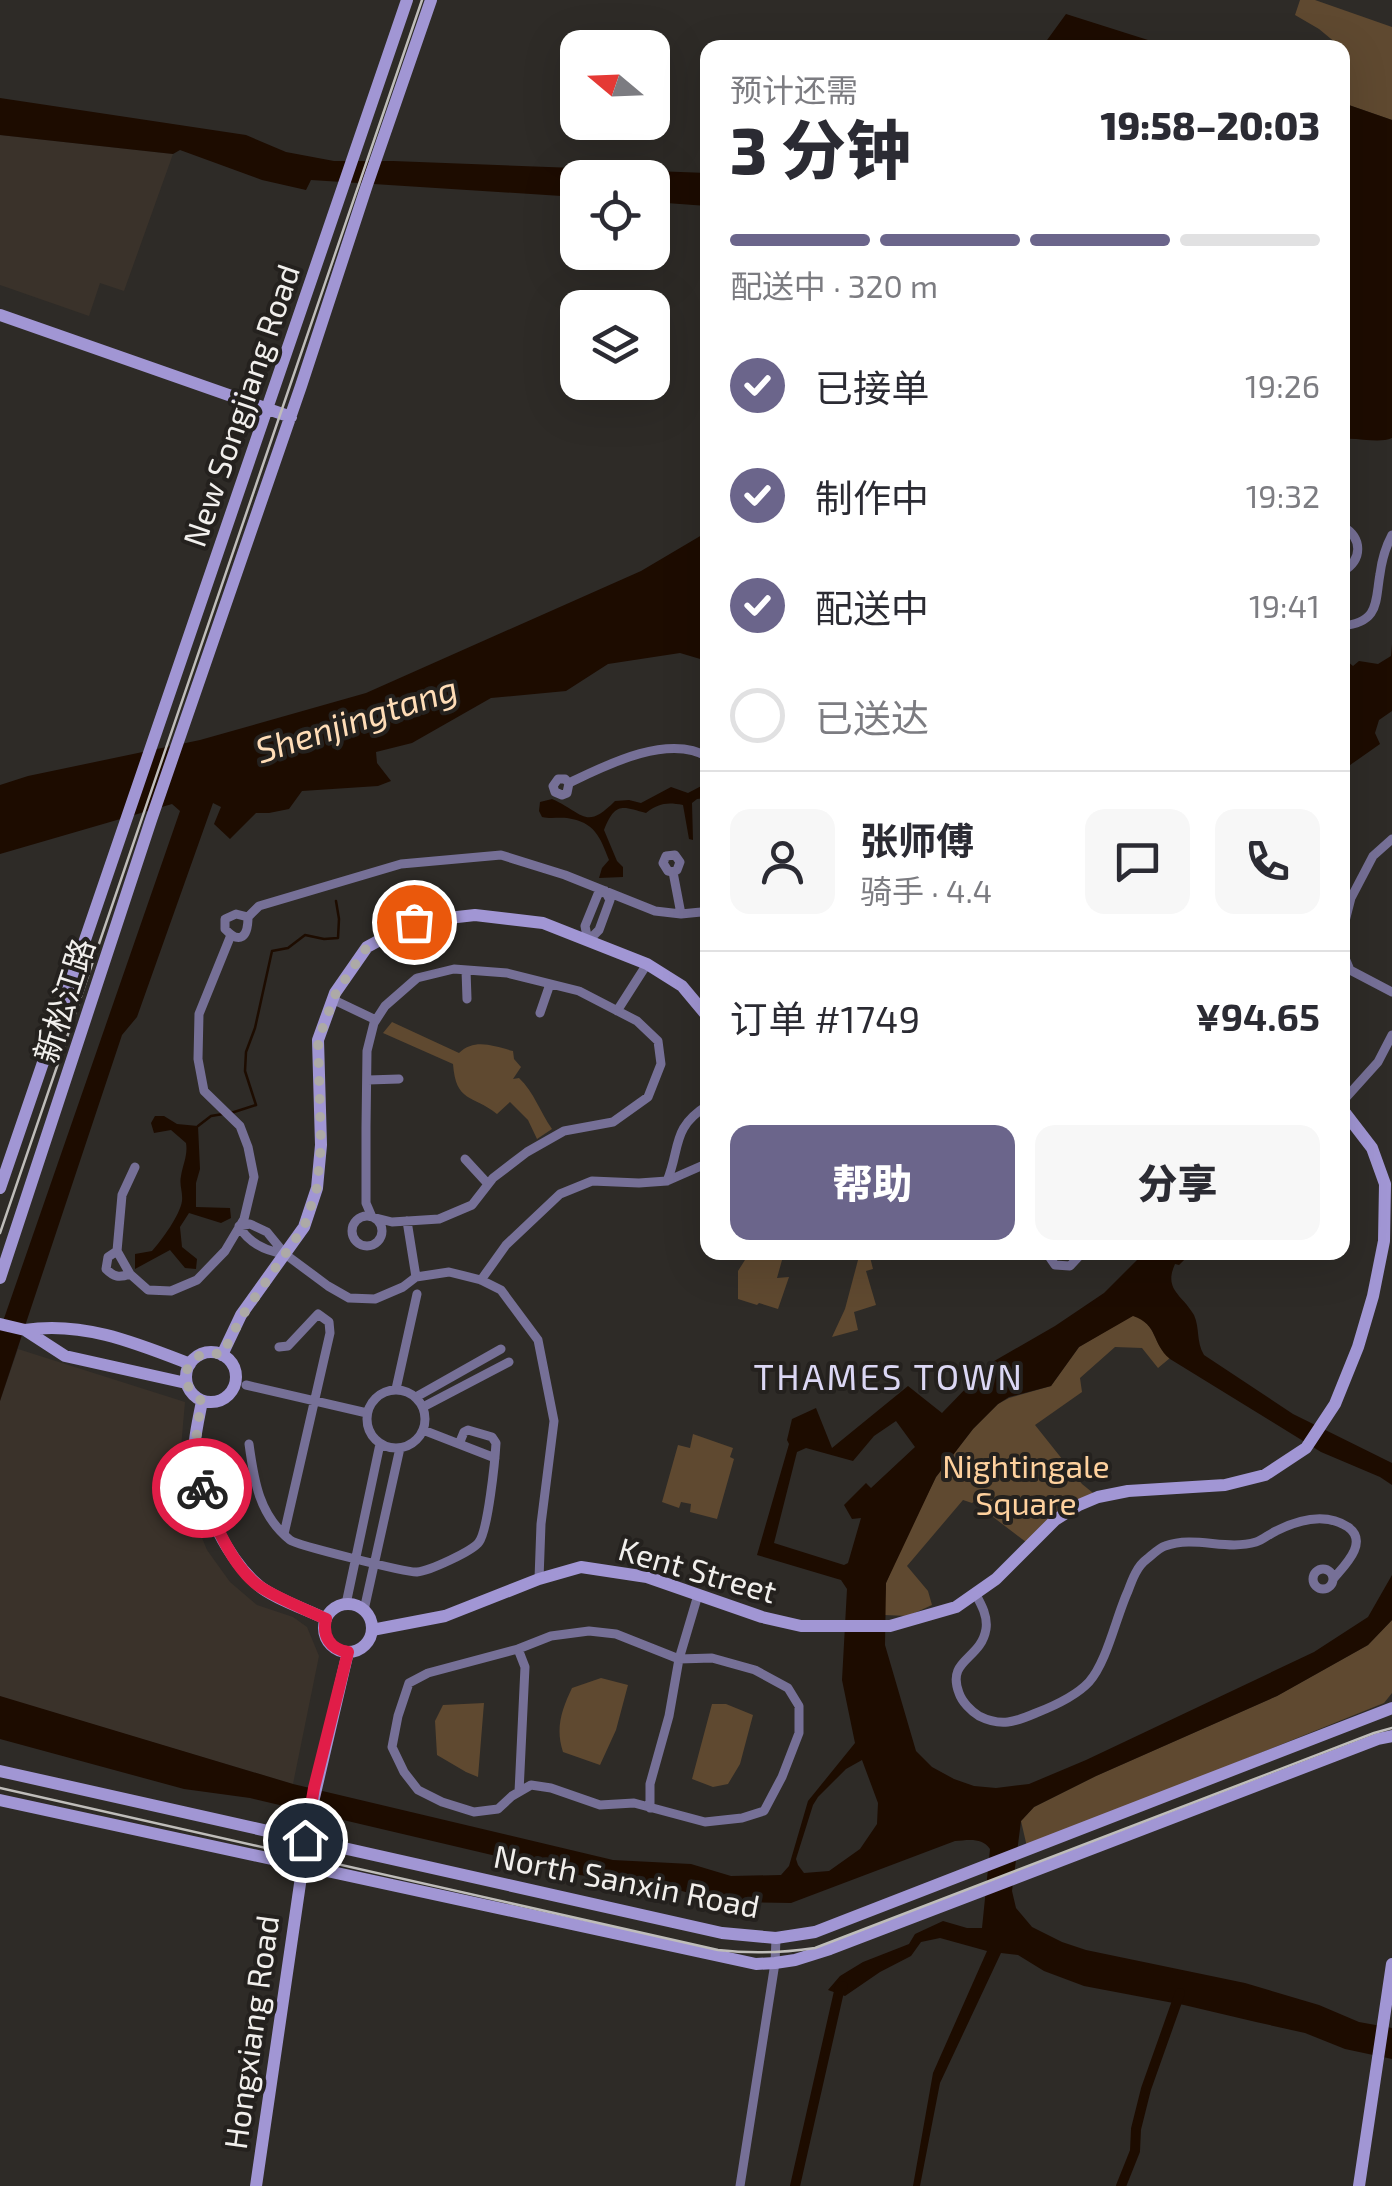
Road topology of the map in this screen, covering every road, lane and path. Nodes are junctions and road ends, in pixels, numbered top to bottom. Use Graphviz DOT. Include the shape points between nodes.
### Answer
graph roads {
  1 [pos="407,0"];
  2 [pos="431,0"];
  3 [pos="0,316"];
  4 [pos="268,410"];
  5 [pos="291,417"];
  6 [pos="1350,532"];
  7 [pos="1392,535"];
  8 [pos="1350,567"];
  9 [pos="1350,624"];
  10 [pos="178,740"];
  11 [pos="700,752"];
  12 [pos="569,783"];
  13 [pos="1392,838"];
  14 [pos="673,872"];
  15 [pos="605,891"];
  16 [pos="1350,902"];
  17 [pos="700,912"];
  18 [pos="681,914"];
  19 [pos="248,918"];
  20 [pos="230,935"];
  21 [pos="588,941"];
  22 [pos="646,964"];
  23 [pos="466,970"];
  24 [pos="1350,970"];
  25 [pos="550,984"];
  26 [pos="1392,992"];
  27 [pos="468,999"];
  28 [pos="334,1000"];
  29 [pos="700,1007"];
  30 [pos="617,1010"];
  31 [pos="540,1013"];
  32 [pos="376,1020"];
  33 [pos="1392,1035"];
  34 [pos="399,1079"];
  35 [pos="368,1080"];
  36 [pos="1350,1096"];
  37 [pos="700,1111"];
  38 [pos="1350,1117"];
  39 [pos="464,1159"];
  40 [pos="136,1166"];
  41 [pos="700,1166"];
  42 [pos="667,1181"];
  43 [pos="488,1184"];
  44 [pos="0,1188"];
  45 [pos="406,1221"];
  46 [pos="239,1226"];
  47 [pos="1388,1242"];
  48 [pos="116,1251"];
  49 [pos="285,1254"];
  50 [pos="1051,1260"];
  51 [pos="1076,1260"];
  52 [pos="130,1274"];
  53 [pos="416,1277"];
  54 [pos="0,1278"];
  55 [pos="481,1280"];
  56 [pos="417,1294"];
  57 [pos="0,1324"];
  58 [pos="25,1330"];
  59 [pos="279,1347"];
  60 [pos="502,1349"];
  61 [pos="222,1355"];
  62 [pos="508,1362"];
  63 [pos="190,1364"];
  64 [pos="186,1383"];
  65 [pos="246,1385"];
  66 [pos="396,1390"];
  67 [pos="416,1398"];
  68 [pos="202,1401"];
  69 [pos="314,1401"];
  70 [pos="423,1407"];
  71 [pos="367,1413"];
  72 [pos="423,1430"];
  73 [pos="249,1444"];
  74 [pos="380,1444"];
  75 [pos="459,1444"];
  76 [pos="400,1448"];
  77 [pos="495,1458"];
  78 [pos="284,1534"];
  79 [pos="356,1558"];
  80 [pos="374,1562"];
  81 [pos="539,1578"];
  82 [pos="1334,1578"];
  83 [pos="976,1593"];
  84 [pos="698,1594"];
  85 [pos="346,1604"];
  86 [pos="364,1610"];
  87 [pos="326,1619"];
  88 [pos="372,1630"];
  89 [pos="518,1649"];
  90 [pos="348,1652"];
  91 [pos="680,1660"];
  92 [pos="1392,1708"];
  93 [pos="1392,1736"];
  94 [pos="0,1771"];
  95 [pos="519,1792"];
  96 [pos="0,1800"];
  97 [pos="650,1808"];
  98 [pos="305,1840"];
  99 [pos="302,1866"];
  100 [pos="776,1938"];
  101 [pos="775,1964"];
  102 [pos="1392,1964"];
  103 [pos="256,2186"];
  104 [pos="740,2186"];
  105 [pos="1359,2186"];
  1 -- 4 [label="main road, New Songjiang Road"];
  2 -- 5 [label="main road, New Songjiang Road"];
  3 -- 4 [label="main road"];
  4 -- 5 [label="main road"];
  4 -- 44 [label="main road, New Songjiang Road"];
  5 -- 10 [label="main road, New Songjiang Road"];
  6 -- 8 [label="street" via="1359,551"];
  7 -- 9 [label="street" via="1374,610"];
  10 -- 54 [label="main road, 新松江路"];
  11 -- 12 [label="street" via="660,749"];
  13 -- 16 [label="street" via="1374,856"];
  14 -- 18 [label="street"];
  15 -- 18 [label="street" via="655,912"];
  15 -- 19 [label="street" via="501,855 402,864 259,906"];
  15 -- 21 [label="street" via="610,900"];
  17 -- 18 [label="street"];
  19 -- 20 [label="street" via="245,935"];
  19 -- 20 [label="street" via="225,919"];
  20 -- 46 [label="street" via="199,1014 198,1059 204,1092 240,1126 248,1147 254,1176"];
  21 -- 22 [label="main road"];
  21 -- 28 [label="main road" via="543,923 475,915 414,922 367,947"];
  22 -- 29 [label="main road" via="682,986"];
  22 -- 30 [label="street"];
  23 -- 25 [label="street"];
  23 -- 27 [label="street"];
  23 -- 32 [label="street" via="416,978"];
  24 -- 26 [label="street"];
  25 -- 30 [label="street"];
  25 -- 31 [label="street"];
  28 -- 32 [label="street"];
  28 -- 49 [label="main road" via="318,1040 317,1188 304,1227"];
  30 -- 43 [label="street" via="658,1041 661,1064 648,1097 612,1122 564,1131"];
  32 -- 35 [label="street"];
  33 -- 36 [label="street"];
  34 -- 35 [label="street"];
  35 -- 45 [label="street" via="366,1203 372,1217"];
  37 -- 42 [label="street" via="686,1121"];
  38 -- 47 [label="main road" via="1386,1184"];
  39 -- 43 [label="street"];
  40 -- 48 [label="street" via="122,1196"];
  41 -- 42 [label="street"];
  42 -- 55 [label="street" via="592,1181 560,1194"];
  43 -- 45 [label="street" via="472,1205 438,1219"];
  45 -- 53 [label="street"];
  46 -- 49 [label="street" via="260,1228"];
  46 -- 52 [label="street" via="198,1280 171,1292 148,1290"];
  47 -- 83 [label="main road" via="1336,1404 1306,1448 1266,1476 1098,1497 1055,1520"];
  48 -- 52 [label="street"];
  48 -- 52 [label="street" via="106,1269 120,1278"];
  49 -- 53 [label="street" via="349,1298 374,1299"];
  49 -- 61 [label="main road"];
  50 -- 51 [label="street" via="1070,1266"];
  53 -- 55 [label="street" via="450,1272"];
  55 -- 81 [label="street" via="501,1290 538,1340 551,1403"];
  56 -- 66 [label="street"];
  57 -- 58 [label="main road"];
  58 -- 63 [label="main road" via="50,1326 123,1338"];
  58 -- 64 [label="main road" via="65,1356"];
  59 -- 69 [label="street" via="288,1346 318,1314 329,1322"];
  60 -- 67 [label="street"];
  61 -- 63 [label="main road" via="205,1353"];
  61 -- 68 [label="main road" via="235,1370 235,1383 224,1398"];
  62 -- 70 [label="street"];
  63 -- 64 [label="main road"];
  64 -- 68 [label="main road"];
  65 -- 69 [label="street"];
  66 -- 67 [label="street"];
  66 -- 71 [label="street" via="378,1396"];
  67 -- 70 [label="street"];
  68 -- 87 [label="main road" via="195,1468 230,1552 258,1586"];
  69 -- 71 [label="street"];
  69 -- 78 [label="street"];
  70 -- 72 [label="street"];
  71 -- 74 [label="street"];
  72 -- 75 [label="street"];
  72 -- 76 [label="street"];
  73 -- 78 [label="street" via="261,1504"];
  74 -- 76 [label="street"];
  74 -- 79 [label="street"];
  75 -- 77 [label="street"];
  75 -- 77 [label="street" via="468,1430 492,1437"];
  76 -- 80 [label="street"];
  77 -- 80 [label="street" via="482,1538 471,1551 417,1572"];
  78 -- 79 [label="street" via="300,1546"];
  79 -- 80 [label="street"];
  79 -- 85 [label="street"];
  80 -- 86 [label="street"];
  81 -- 84 [label="main road, Kent Street" via="582,1568 647,1577"];
  81 -- 88 [label="main road, Kent Street" via="445,1616"];
  82 -- 83 [label="street" via="1356,1549 1356,1536 1324,1520 1310,1518 1258,1542 1164,1546 1141,1563 1088,1683 1013,1724 976,1715 955,1680 987,1628"];
  83 -- 84 [label="main road, Kent Street" via="956,1607 890,1626 840,1627 800,1626"];
  84 -- 91 [label="street"];
  85 -- 86 [label="main road"];
  85 -- 87 [label="main road"];
  86 -- 88 [label="main road"];
  87 -- 90 [label="main road" via="328,1641"];
  88 -- 90 [label="main road" via="362,1648"];
  89 -- 91 [label="street" via="589,1630"];
  89 -- 95 [label="street" via="525,1667"];
  89 -- 95 [label="street" via="409,1683 392,1747 418,1790 442,1802 474,1812 498,1809"];
  90 -- 98 [label="main road, Hongxiang Road"];
  91 -- 97 [label="street"];
  91 -- 97 [label="street" via="712,1658 777,1680 799,1706 799,1733 764,1811 705,1822"];
  92 -- 100 [label="main road, North Sanxin Road" via="815,1932"];
  93 -- 101 [label="main road, North Sanxin Road"];
  94 -- 98 [label="main road, North Sanxin Road"];
  95 -- 97 [label="street" via="531,1785 600,1806"];
  96 -- 99 [label="main road, North Sanxin Road"];
  98 -- 99 [label="main road, Hongxiang Road"];
  98 -- 100 [label="main road, North Sanxin Road" via="722,1933"];
  99 -- 101 [label="main road, North Sanxin Road"];
  99 -- 103 [label="main road, Hongxiang Road"];
  100 -- 101 [label="street"];
  101 -- 104 [label="street"];
  102 -- 105 [label="main road"];
}
